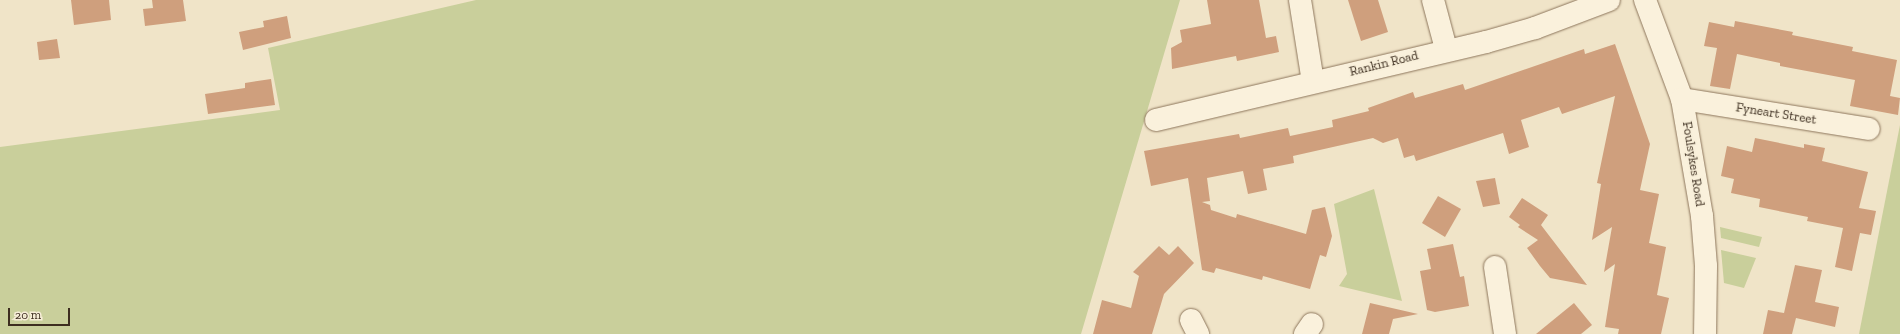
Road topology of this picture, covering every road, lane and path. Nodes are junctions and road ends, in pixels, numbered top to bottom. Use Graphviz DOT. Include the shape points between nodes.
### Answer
graph roads {
  1 [pos="1300,0"];
  2 [pos="1433,0"];
  3 [pos="1609,0"];
  4 [pos="1645,0"];
  5 [pos="1446,49"];
  6 [pos="1313,82"];
  7 [pos="1682,99"];
  8 [pos="1156,120"];
  9 [pos="1869,129"];
  10 [pos="1495,267"];
  11 [pos="1506,334"];
  12 [pos="1705,334"];
  1 -- 6 [label="street"];
  2 -- 5 [label="street"];
  3 -- 5 [label="street, Rankin Road" via="1535,28 1486,42"];
  4 -- 7 [label="street, Foulsykes Road"];
  5 -- 6 [label="street, Rankin Road"];
  6 -- 8 [label="street, Rankin Road"];
  7 -- 9 [label="street, Fyneart Street"];
  7 -- 12 [label="street, Foulsykes Road" via="1702,216 1706,266"];
  10 -- 11 [label="street"];
}
